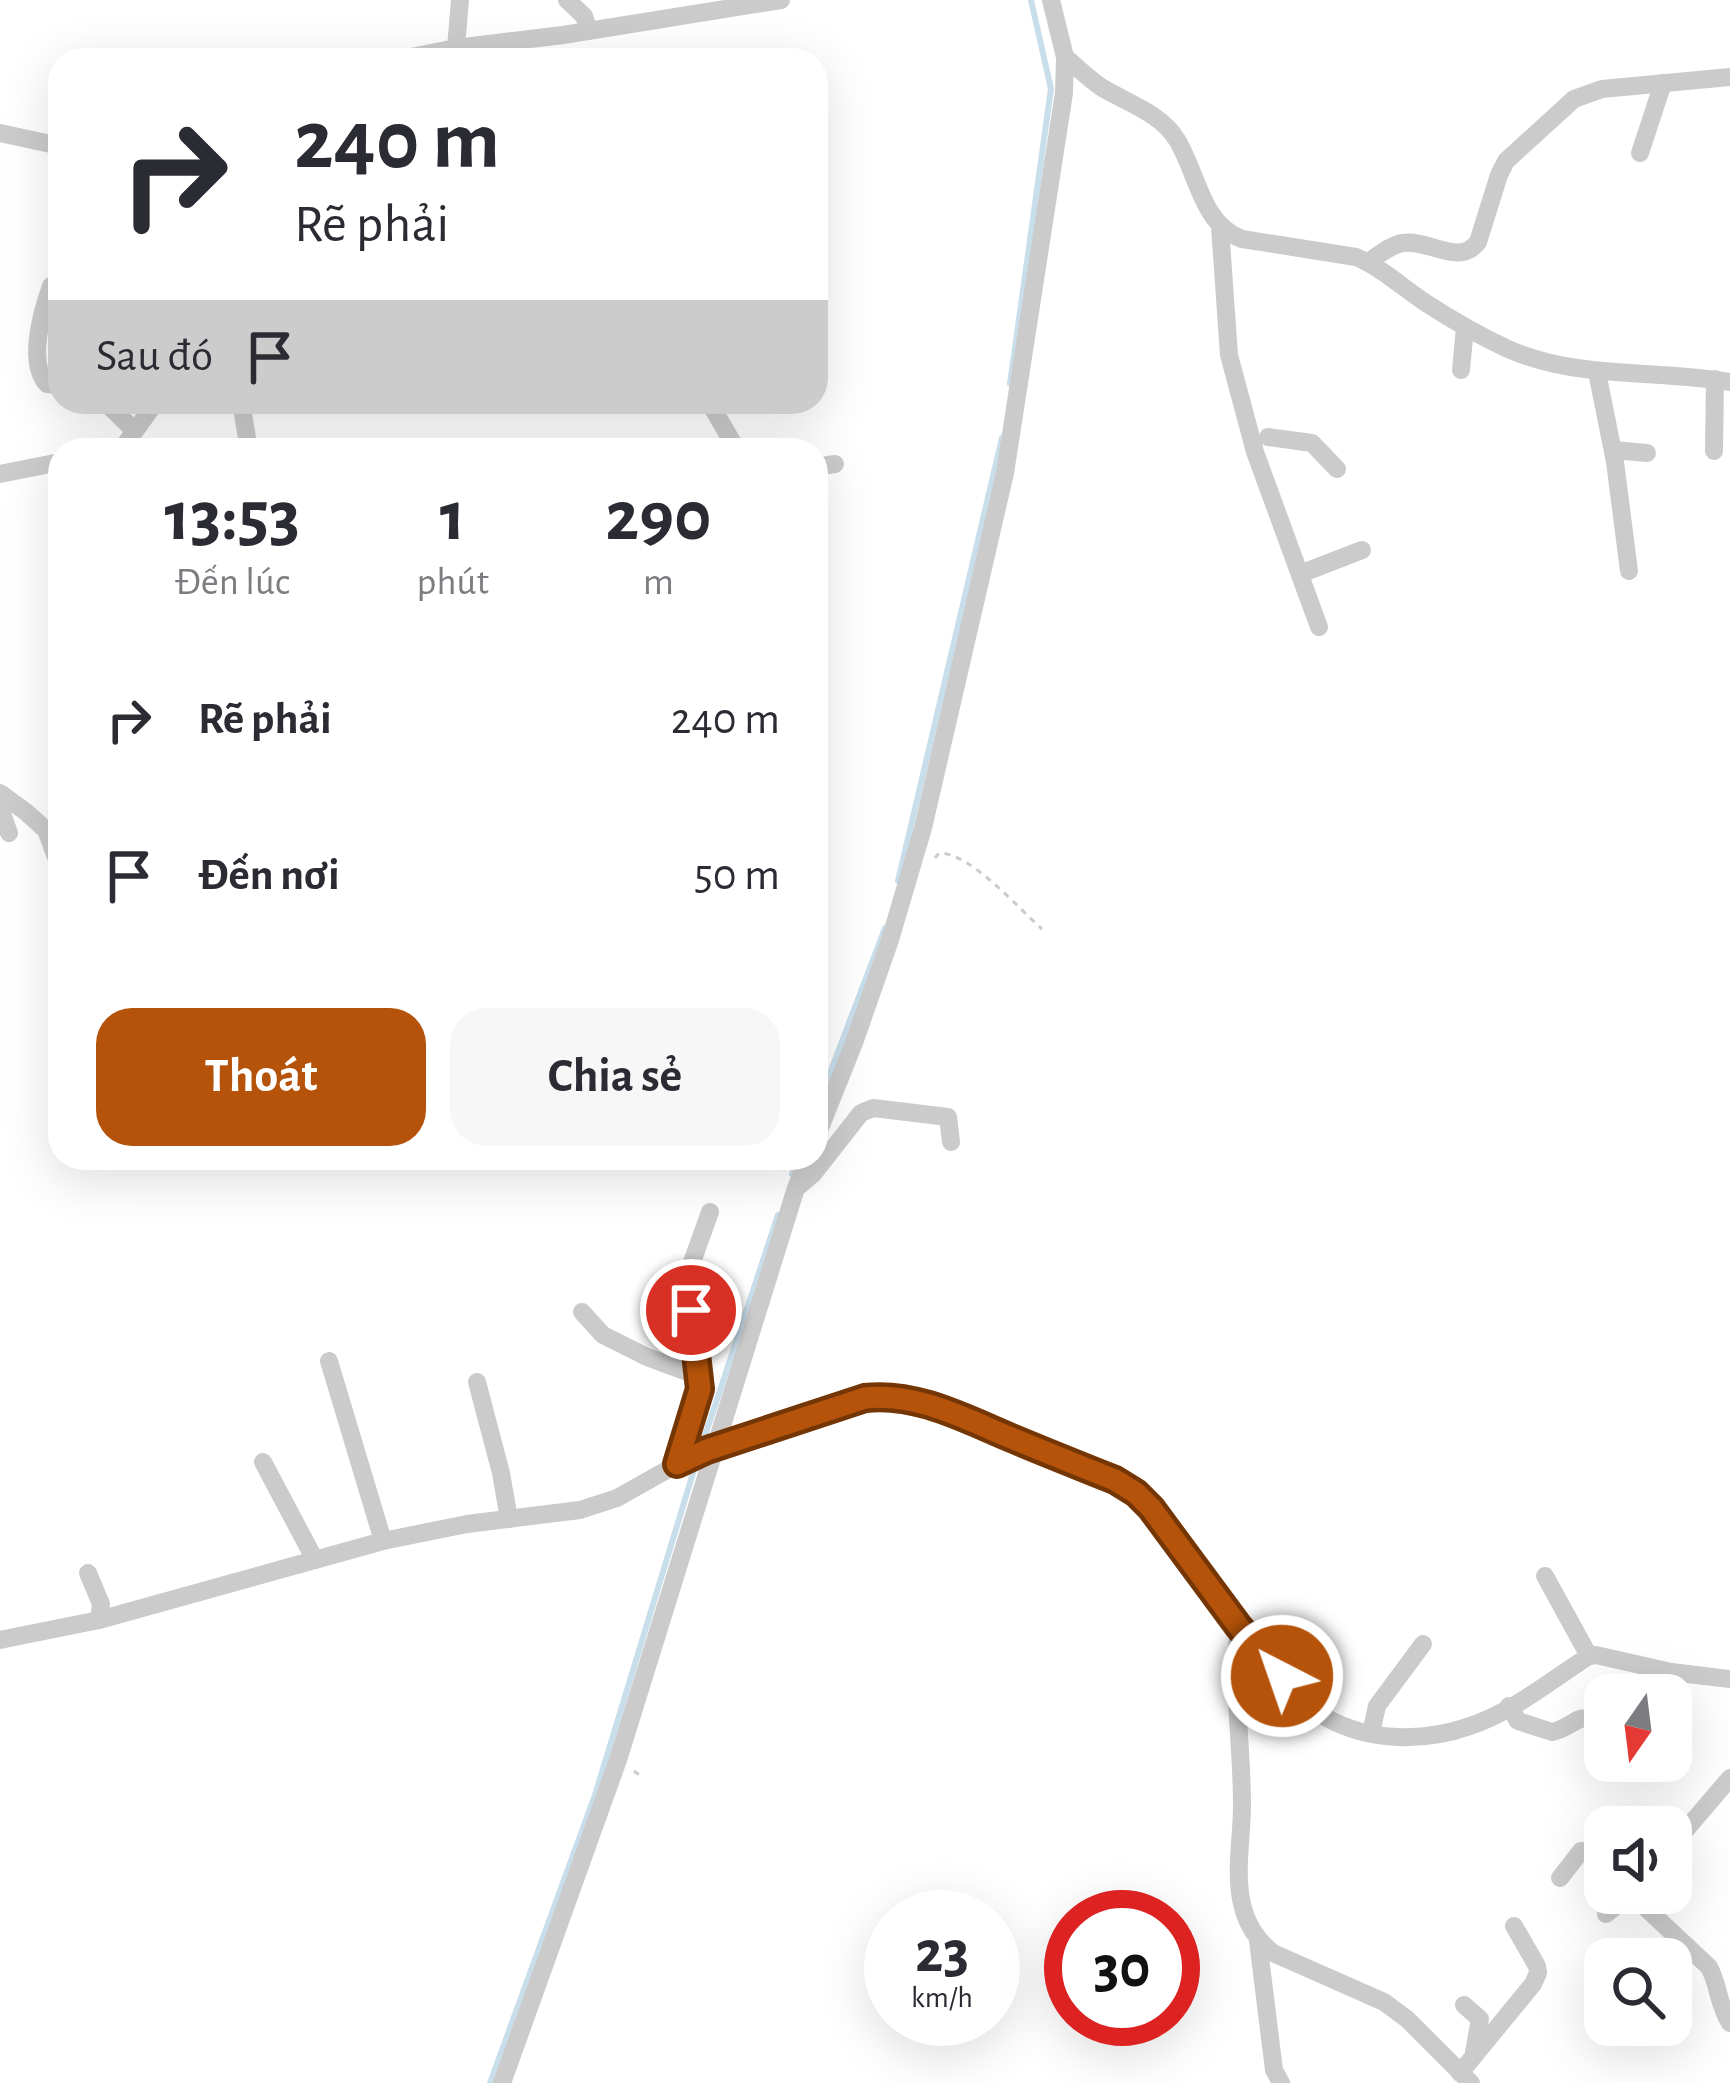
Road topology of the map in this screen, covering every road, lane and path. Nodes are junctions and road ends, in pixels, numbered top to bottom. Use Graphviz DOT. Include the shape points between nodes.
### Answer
graph roads {
  1 [pos="460,0"];
  2 [pos="567,0"];
  3 [pos="776,0"];
  4 [pos="1051,0"];
  5 [pos="589,31"];
  6 [pos="456,48"];
  7 [pos="1065,57"];
  8 [pos="1730,77"];
  9 [pos="1663,83"];
  10 [pos="0,133"];
  11 [pos="48,143"];
  12 [pos="1640,153"];
  13 [pos="1220,227"];
  14 [pos="1368,262"];
  15 [pos="48,298"];
  16 [pos="1465,327"];
  17 [pos="1461,370"];
  18 [pos="1597,372"];
  19 [pos="1722,380"];
  20 [pos="48,384"];
  21 [pos="117,414"];
  22 [pos="147,414"];
  23 [pos="135,431"];
  24 [pos="1260,437"];
  25 [pos="131,438"];
  26 [pos="1613,450"];
  27 [pos="1714,451"];
  28 [pos="1647,453"];
  29 [pos="48,464"];
  30 [pos="1337,470"];
  31 [pos="0,474"];
  32 [pos="1362,550"];
  33 [pos="1629,571"];
  34 [pos="1300,574"];
  35 [pos="1319,627"];
  36 [pos="0,793"];
  37 [pos="0,808"];
  38 [pos="9,833"];
  39 [pos="48,835"];
  40 [pos="905,889"];
  41 [pos="1042,929"];
  42 [pos="828,1108"];
  43 [pos="951,1142"];
  44 [pos="828,1155"];
  45 [pos="803,1170"];
  46 [pos="816,1170"];
  47 [pos="796,1188"];
  48 [pos="710,1212"];
  49 [pos="582,1312"];
  50 [pos="329,1361"];
  51 [pos="698,1376"];
  52 [pos="477,1382"];
  53 [pos="697,1455"];
  54 [pos="262,1462"];
  55 [pos="509,1519"];
  56 [pos="383,1541"];
  57 [pos="315,1560"];
  58 [pos="88,1574"];
  59 [pos="1545,1576"];
  60 [pos="99,1620"];
  61 [pos="1239,1627"];
  62 [pos="0,1640"];
  63 [pos="1423,1643"];
  64 [pos="1589,1656"];
  65 [pos="1730,1679"];
  66 [pos="1509,1706"];
  67 [pos="1584,1717"];
  68 [pos="1372,1733"];
  69 [pos="1730,1778"];
  70 [pos="1692,1822"];
  71 [pos="1584,1851"];
  72 [pos="1560,1878"];
  73 [pos="1653,1914"];
  74 [pos="1514,1926"];
  75 [pos="1258,1941"];
  76 [pos="1464,2005"];
  77 [pos="1730,2023"];
  78 [pos="1468,2071"];
  79 [pos="1272,2078"];
  80 [pos="502,2083"];
  1 -- 6 [label="street"];
  2 -- 5 [label="street"];
  3 -- 5 [label="street"];
  4 -- 7 [label="street"];
  5 -- 6 [label="street"];
  7 -- 13 [label="street" via="1170,130"];
  7 -- 40 [label="street" via="1005,473"];
  8 -- 9 [label="street"];
  9 -- 12 [label="street"];
  9 -- 14 [label="street" via="1574,99 1506,161 1471,251 1409,242"];
  10 -- 11 [label="street"];
  13 -- 14 [label="street" via="1242,239"];
  13 -- 24 [label="street" via="1229,356"];
  14 -- 16 [label="street"];
  15 -- 20 [label="street" via="37,370"];
  16 -- 17 [label="street"];
  16 -- 18 [label="street" via="1512,350"];
  18 -- 19 [label="street"];
  18 -- 26 [label="street"];
  19 -- 27 [label="street"];
  21 -- 23 [label="street"];
  22 -- 23 [label="street"];
  23 -- 25 [label="street"];
  24 -- 30 [label="street" via="1312,443"];
  24 -- 34 [label="street"];
  26 -- 28 [label="street"];
  26 -- 33 [label="street"];
  29 -- 31 [label="street"];
  32 -- 34 [label="street"];
  34 -- 35 [label="street"];
  36 -- 39 [label="street"];
  37 -- 38 [label="street"];
  40 -- 41 [label="path" via="948,853"];
  40 -- 42 [label="street"];
  43 -- 44 [label="street" via="948,1117 873,1108"];
  45 -- 47 [label="street"];
  46 -- 47 [label="street"];
  47 -- 53 [label="street"];
  48 -- 51 [label="street" via="687,1276"];
  49 -- 51 [label="street" via="603,1335"];
  50 -- 56 [label="street"];
  51 -- 53 [label="street"];
  52 -- 55 [label="street"];
  53 -- 55 [label="street" via="598,1505"];
  53 -- 61 [label="street" via="865,1398 904,1398 1136,1493"];
  53 -- 80 [label="street" via="618,1760"];
  54 -- 57 [label="street"];
  55 -- 56 [label="street"];
  56 -- 57 [label="street"];
  57 -- 60 [label="street"];
  58 -- 60 [label="street"];
  59 -- 64 [label="street"];
  60 -- 62 [label="street"];
  61 -- 68 [label="street" via="1304,1701"];
  61 -- 75 [label="street" via="1238,1890"];
  63 -- 68 [label="street" via="1374,1711"];
  64 -- 65 [label="street"];
  64 -- 66 [label="street"];
  66 -- 67 [label="street" via="1518,1720 1552,1732"];
  66 -- 68 [label="street" via="1432,1736"];
  69 -- 70 [label="street"];
  71 -- 72 [label="street"];
  73 -- 77 [label="street" via="1709,1967"];
  74 -- 78 [label="street" via="1538,1973"];
  75 -- 78 [label="street" via="1384,2002"];
  75 -- 79 [label="street"];
  76 -- 78 [label="street" via="1480,2019"];
}
